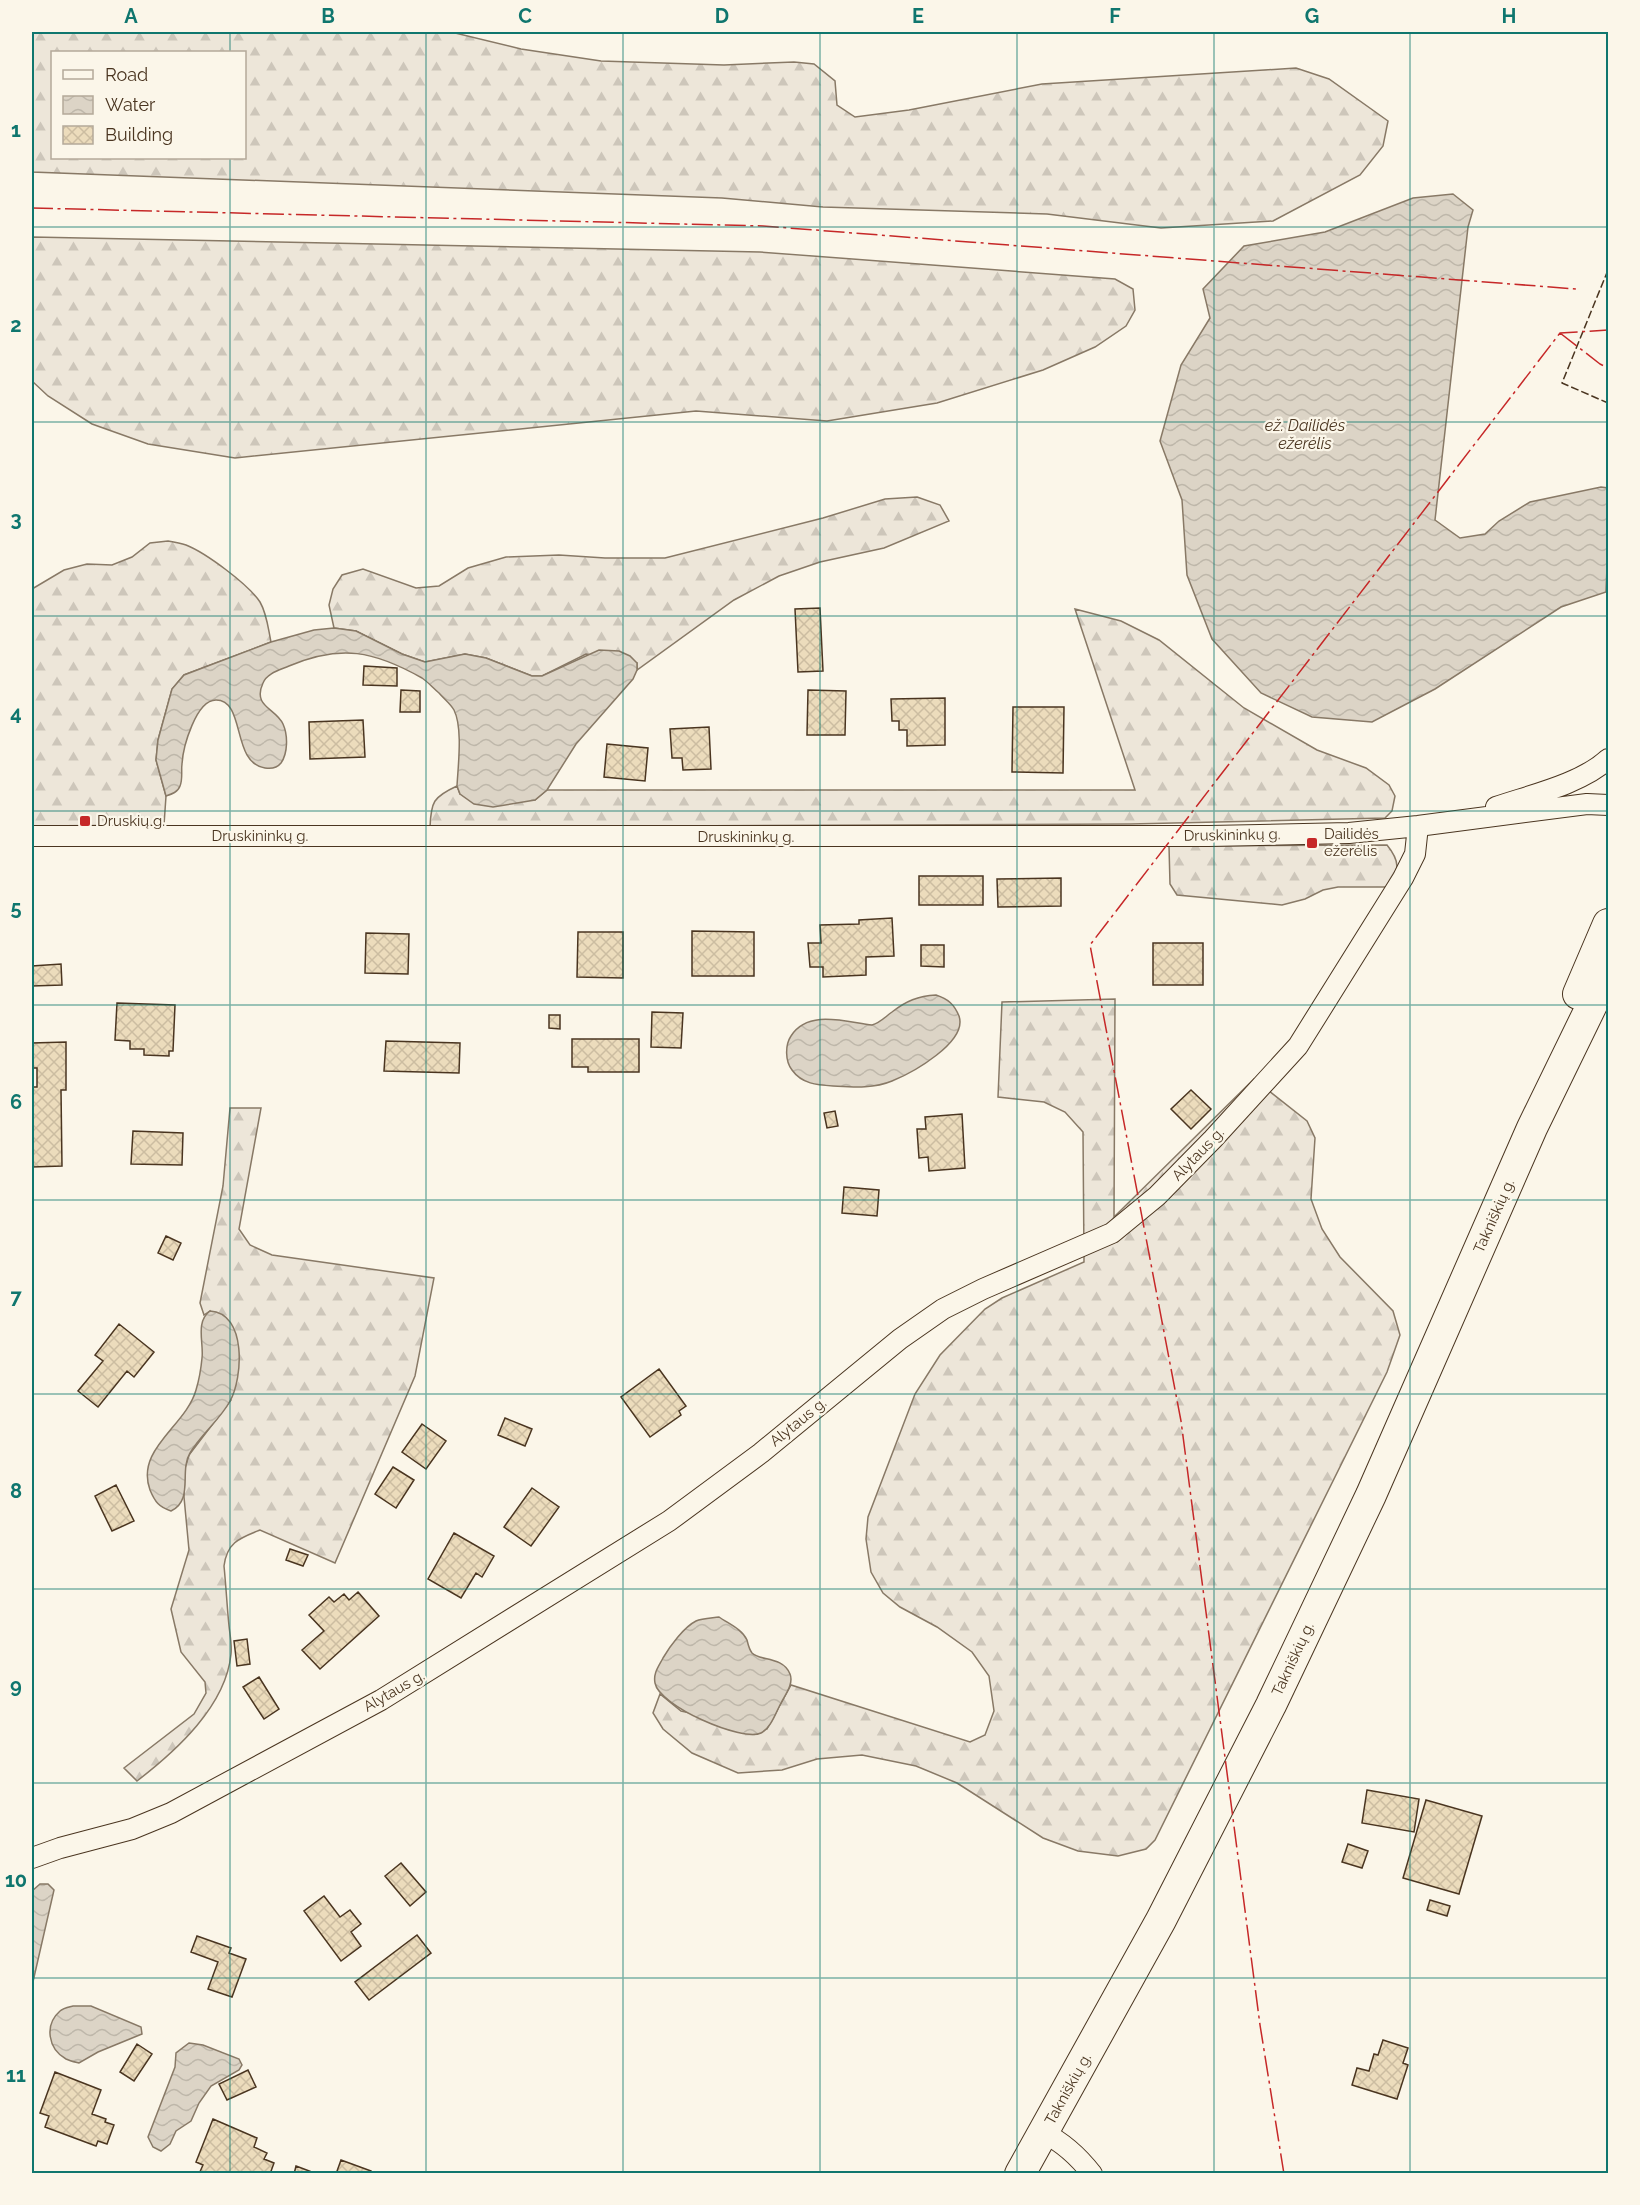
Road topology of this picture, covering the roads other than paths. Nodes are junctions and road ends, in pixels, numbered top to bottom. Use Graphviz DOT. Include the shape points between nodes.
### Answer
graph roads {
  1 [pos="1608,759"];
  2 [pos="1608,805"];
  3 [pos="1460,820"];
  4 [pos="1419,826"];
  5 [pos="32,836"];
  6 [pos="1608,924"];
  7 [pos="1608,972"];
  8 [pos="1532,1128"];
  9 [pos="32,1858"];
  10 [pos="1044,2133"];
  11 [pos="1020,2174"];
  12 [pos="1092,2174"];
  1 -- 3 [label="street" via="1579,778"];
  2 -- 3 [label="street" via="1587,804"];
  3 -- 4 [label="street, Druskininkų g."];
  4 -- 5 [label="street, Druskininkų g." via="1349,833 1209,836"];
  4 -- 9 [label="street, Alytaus g." via="1415,854 1403,878 1298,1046 1213,1139 1136,1215 1112,1233 943,1309 669,1521 381,1700 171,1813 132,1829"];
  6 -- 8 [label="main road" via="1575,999"];
  7 -- 8 [label="main road"];
  8 -- 10 [label="main road, Takniškių g." via="1371,1495 1271,1705 1161,1920"];
  10 -- 11 [label="main road, Takniškių g."];
  10 -- 12 [label="street" via="1061,2142"];
}
